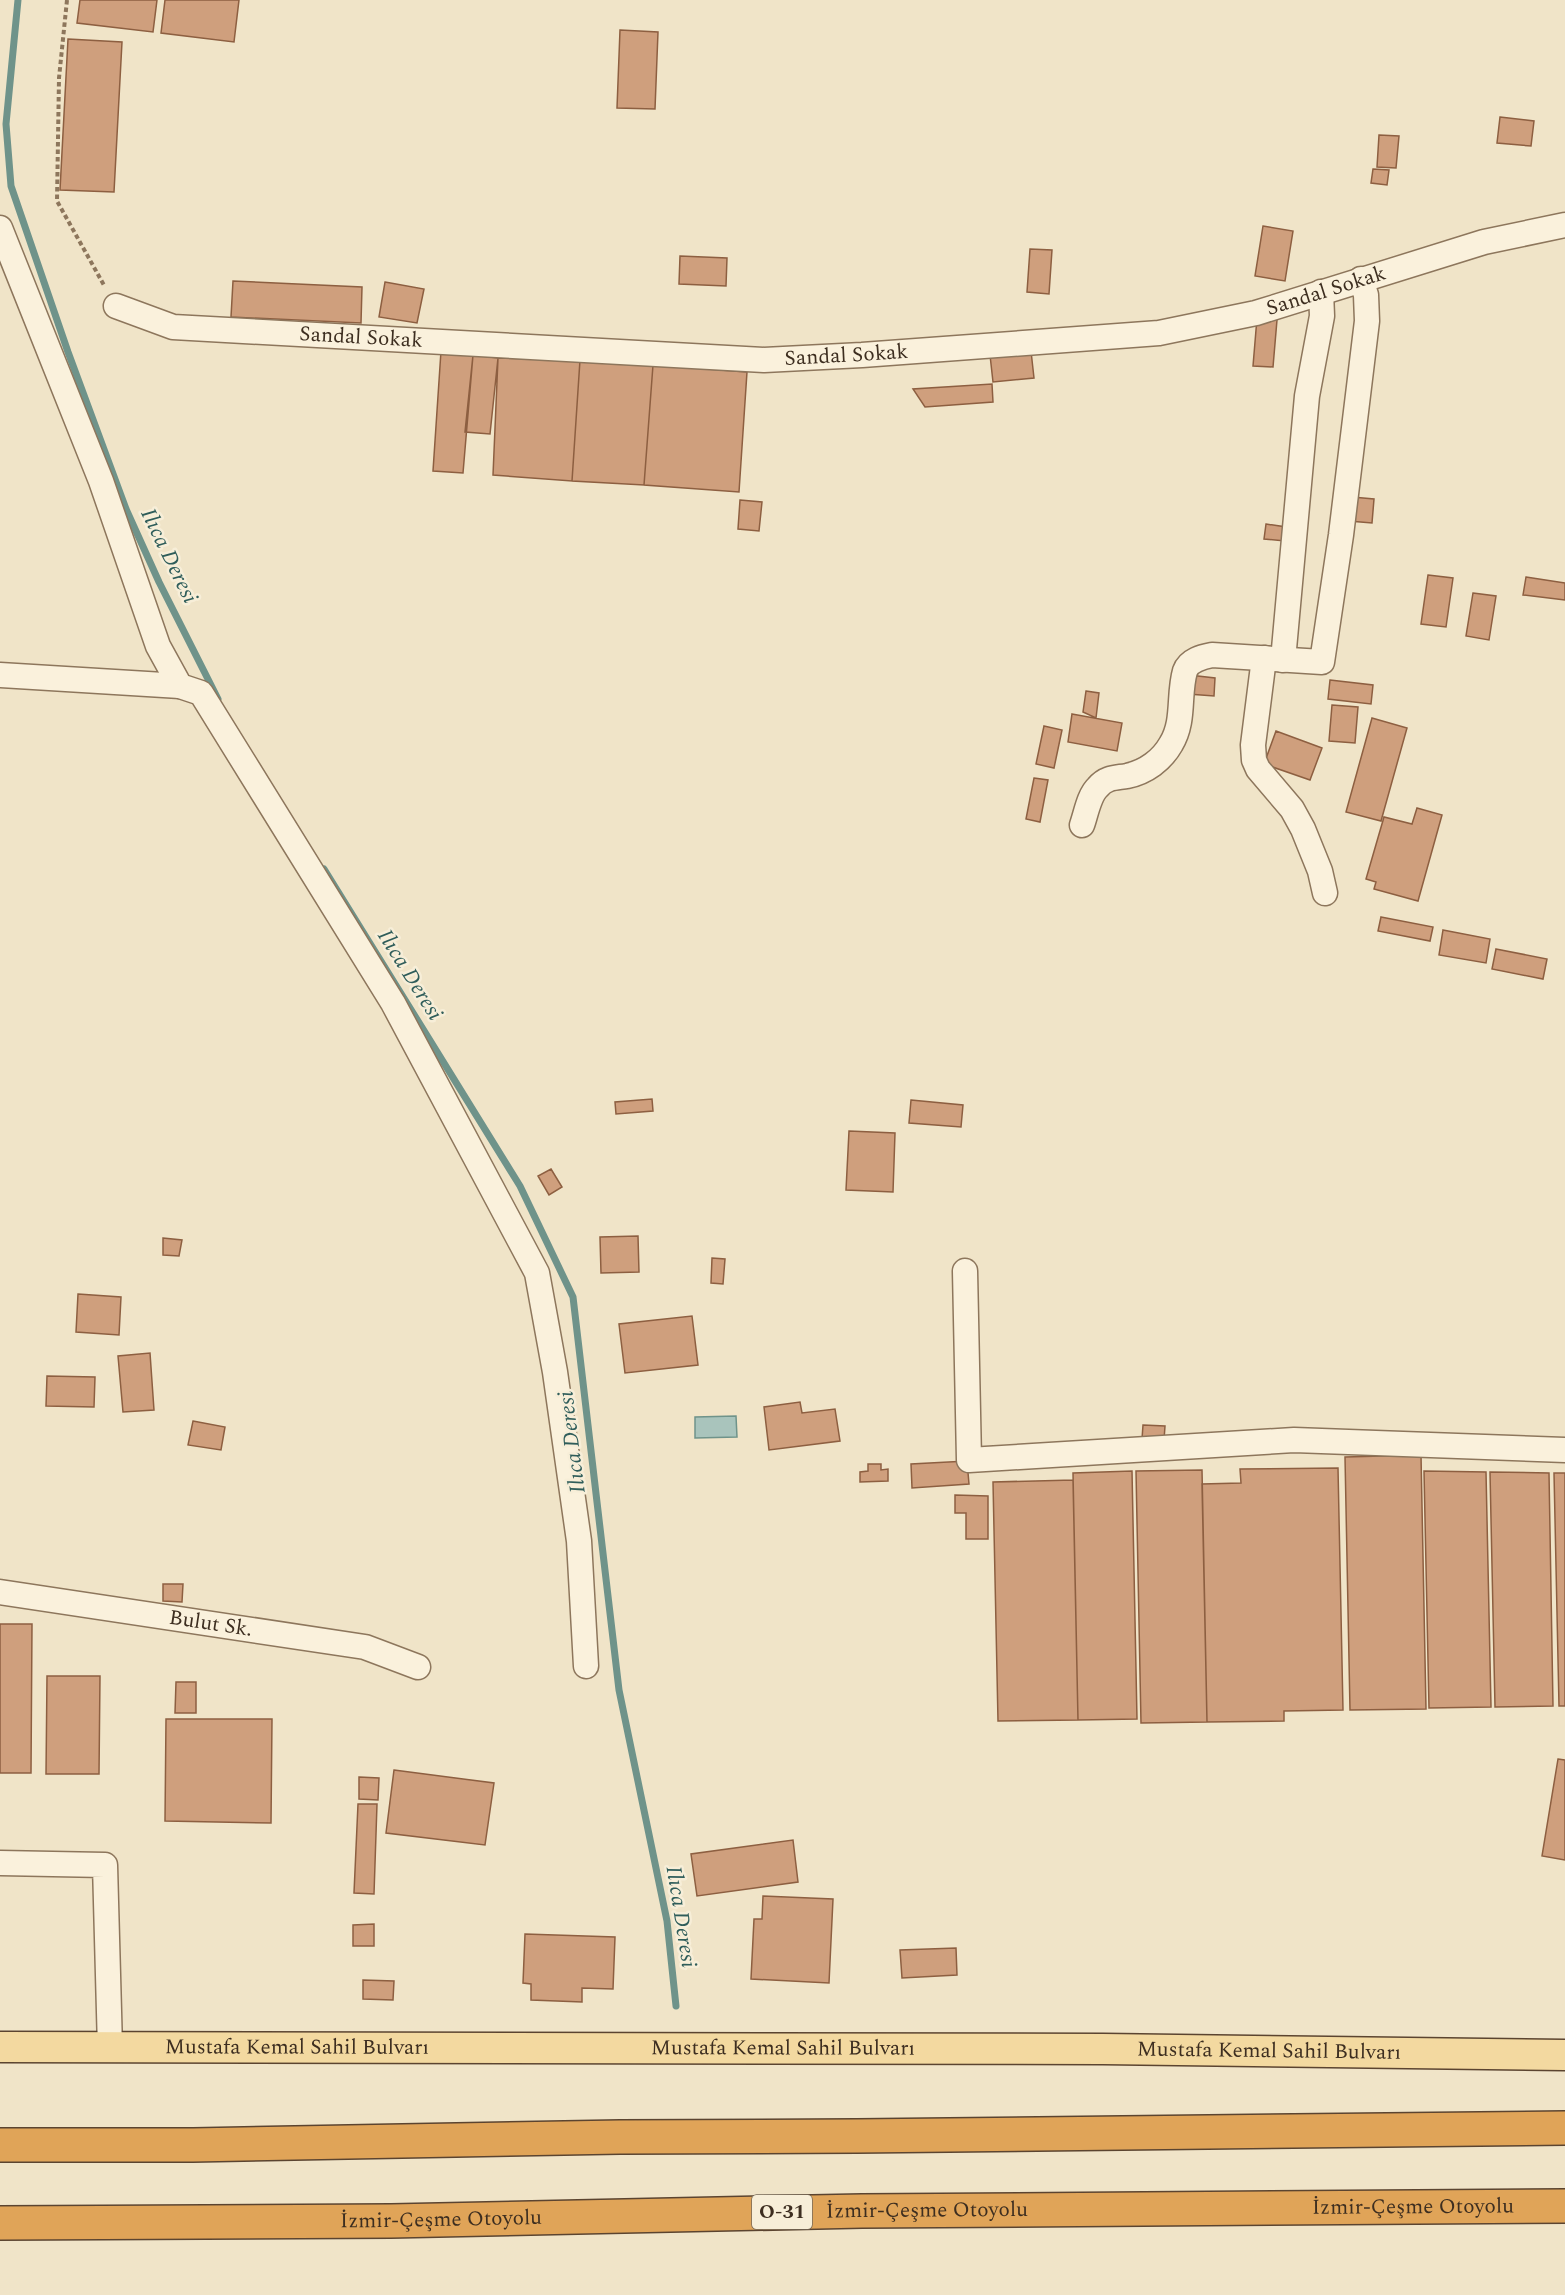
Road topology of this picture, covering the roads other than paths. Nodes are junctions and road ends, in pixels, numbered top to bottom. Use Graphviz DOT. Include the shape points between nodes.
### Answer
graph roads {
  1 [pos="1565,225"];
  2 [pos="0,228"];
  3 [pos="1361,279"];
  4 [pos="1321,292"];
  5 [pos="116,306"];
  6 [pos="1273,659"];
  7 [pos="0,675"];
  8 [pos="180,686"];
  9 [pos="1082,825"];
  10 [pos="1325,893"];
  11 [pos="965,1271"];
  12 [pos="1565,1450"];
  13 [pos="0,1592"];
  14 [pos="586,1666"];
  15 [pos="418,1667"];
  16 [pos="0,1863"];
  17 [pos="0,2048"];
  18 [pos="110,2048"];
  19 [pos="1565,2055"];
  20 [pos="1565,2128"];
  21 [pos="0,2145"];
  22 [pos="1565,2206"];
  23 [pos="0,2223"];
  1 -- 3 [label="street, Sandal Sokak" via="1484,242"];
  2 -- 8 [label="street" via="101,481 158,646"];
  3 -- 4 [label="street, Sandal Sokak"];
  3 -- 6 [label="street" via="1367,321 1322,662"];
  4 -- 5 [label="street, Sandal Sokak" via="1256,313 1159,333 764,360 173,327"];
  4 -- 6 [label="street" via="1322,316 1307,396"];
  6 -- 9 [label="street" via="1212,655 1194,660 1185,670 1180,721 1171,744 1146,769 1100,784"];
  6 -- 10 [label="street" via="1253,745 1254,760 1304,829"];
  7 -- 8 [label="street"];
  8 -- 14 [label="street" via="201,693 393,1003 537,1273 579,1541"];
  11 -- 12 [label="street" via="969,1460 1294,1440"];
  13 -- 15 [label="street, Bulut Sk." via="365,1647"];
  16 -- 18 [label="street" via="105,1865"];
  17 -- 18 [label="main road, Mustafa Kemal Sahil Bulvarı"];
  18 -- 19 [label="main road, Mustafa Kemal Sahil Bulvarı" via="1091,2049"];
  20 -- 21 [label="highway"];
  22 -- 23 [label="highway, İzmir-Çeşme Otoyolu / O-31" via="862,2211 379,2222"];
}
